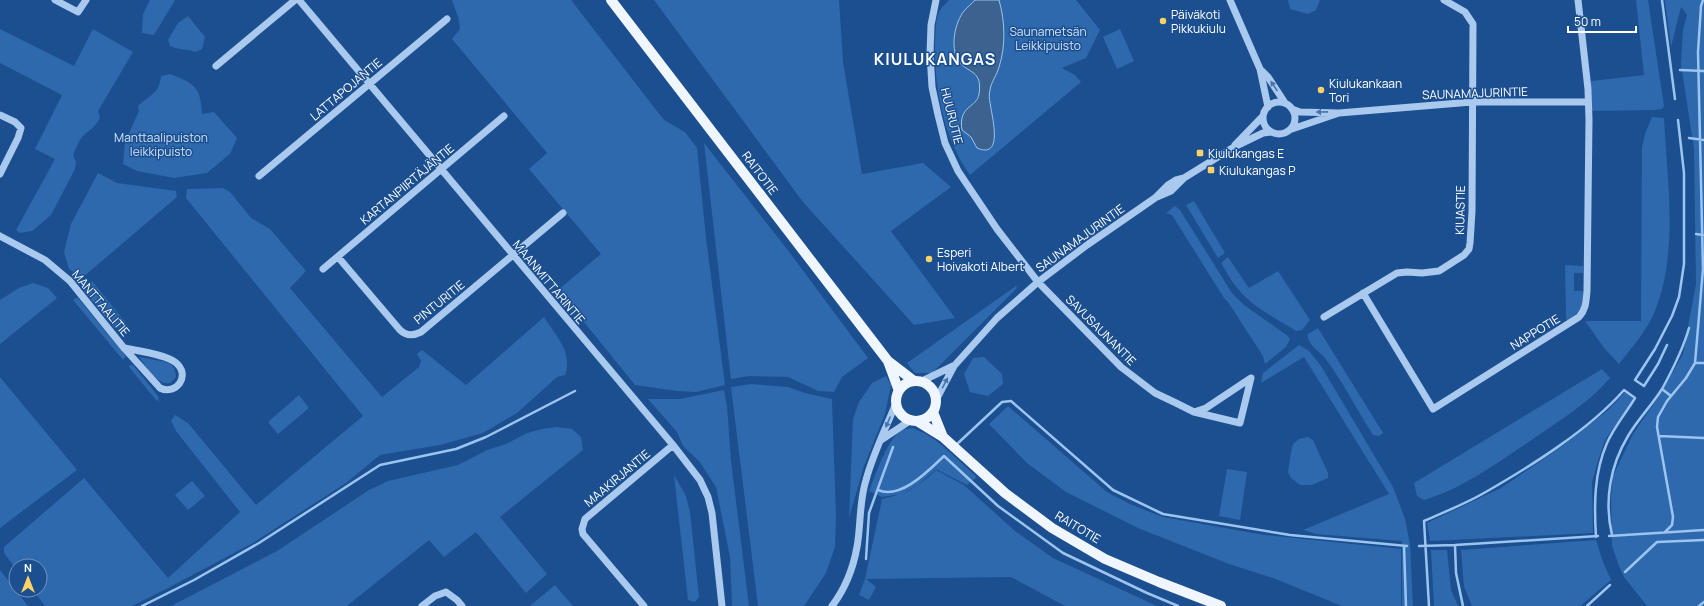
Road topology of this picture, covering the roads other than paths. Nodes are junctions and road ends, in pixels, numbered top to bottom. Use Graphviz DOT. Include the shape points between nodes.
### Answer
graph roads {
  1 [pos="54,0"];
  2 [pos="86,0"];
  3 [pos="295,0"];
  4 [pos="299,0"];
  5 [pos="611,0"];
  6 [pos="936,0"];
  7 [pos="1230,0"];
  8 [pos="1444,0"];
  9 [pos="1578,0"];
  10 [pos="447,19"];
  11 [pos="216,66"];
  12 [pos="1260,69"];
  13 [pos="369,84"];
  14 [pos="1472,102"];
  15 [pos="1588,102"];
  16 [pos="1285,103"];
  17 [pos="1268,107"];
  18 [pos="1292,109"];
  19 [pos="1339,113"];
  20 [pos="0,115"];
  21 [pos="504,116"];
  22 [pos="1264,116"];
  23 [pos="1292,129"];
  24 [pos="1271,132"];
  25 [pos="1234,146"];
  26 [pos="441,169"];
  27 [pos="0,174"];
  28 [pos="259,176"];
  29 [pos="563,213"];
  30 [pos="0,236"];
  31 [pos="512,255"];
  32 [pos="338,257"];
  33 [pos="323,269"];
  34 [pos="1038,282"];
  35 [pos="1363,292"];
  36 [pos="1324,317"];
  37 [pos="124,348"];
  38 [pos="888,361"];
  39 [pos="954,366"];
  40 [pos="917,382"];
  41 [pos="899,391"];
  42 [pos="936,400"];
  43 [pos="896,403"];
  44 [pos="933,412"];
  45 [pos="1194,412"];
  46 [pos="914,421"];
  47 [pos="943,438"];
  48 [pos="880,440"];
  49 [pos="673,445"];
  50 [pos="722,605"];
  51 [pos="422,606"];
  52 [pos="462,606"];
  53 [pos="644,606"];
  54 [pos="713,606"];
  55 [pos="832,606"];
  56 [pos="1221,606"];
  1 -- 2 [label="street" via="78,12"];
  3 -- 11 [label="street"];
  4 -- 13 [label="street, MAANMITTARINTIE"];
  5 -- 38 [label="main road, RAITOTIE"];
  6 -- 34 [label="street, HUURUTIE" via="930,25 930,54 934,94 945,143 958,171 997,229"];
  7 -- 12 [label="street"];
  8 -- 14 [label="street" via="1466,12 1473,24"];
  9 -- 15 [label="street"];
  10 -- 13 [label="street, LATTAPOJANTIE"];
  16 -- 12 [label="street, one-way"];
  12 -- 17 [label="street"];
  13 -- 26 [label="street, MAANMITTARINTIE"];
  13 -- 28 [label="street, LATTAPOJANTIE"];
  14 -- 15 [label="street, SAUNAMAJURINTIE"];
  14 -- 19 [label="street, SAUNAMAJURINTIE"];
  14 -- 35 [label="street, KIUASTIE" via="1472,211 1469,249 1464,256 1439,271 1397,273"];
  15 -- 35 [label="street, NAPPOTIE" via="1587,291 1586,306 1579,317 1433,409"];
  16 -- 17 [label="street" via="1276,102"];
  16 -- 18 [label="street"];
  17 -- 22 [label="street"];
  19 -- 18 [label="street, SAUNAMAJURINTIE, one-way" via="1300,112"];
  18 -- 23 [label="street" via="1295,119"];
  19 -- 23 [label="street, SAUNAMAJURINTIE"];
  20 -- 27 [label="street" via="21,128"];
  21 -- 26 [label="street, KARTANPIIRTÄJÄNTIE"];
  22 -- 24 [label="street" via="1265,125"];
  22 -- 25 [label="street, SAUNAMAJURINTIE"];
  23 -- 24 [label="street" via="1282,134"];
  24 -- 25 [label="street, SAUNAMAJURINTIE"];
  25 -- 34 [label="street, SAUNAMAJURINTIE" via="1184,178 1168,185 1154,198"];
  26 -- 31 [label="street, MAANMITTARINTIE"];
  26 -- 32 [label="street, KARTANPIIRTÄJÄNTIE"];
  29 -- 31 [label="street, PINTURITIE"];
  30 -- 37 [label="street, MANTTAALITIE" via="45,260 58,270 79,291"];
  31 -- 32 [label="street, PINTURITIE" via="421,332 414,335 400,330"];
  31 -- 49 [label="street, MAANMITTARINTIE"];
  32 -- 33 [label="street, KARTANPIIRTÄJÄNTIE"];
  34 -- 39 [label="street, SAUNAMAJURINTIE" via="997,318"];
  34 -- 45 [label="street, SAVUSAUNANTIE" via="1121,366 1155,393"];
  35 -- 36 [label="street, KIUASTIE"];
  37 -- 37 [label="street, MANTTAALITIE" via="160,388 172,388 182,380 182,370 171,360"];
  38 -- 40 [label="main road, RAITOTIE"];
  38 -- 41 [label="main road, RAITOTIE"];
  39 -- 40 [label="street, SAUNAMAJURINTIE"];
  42 -- 39 [label="street, SAUNAMAJURINTIE, one-way"];
  40 -- 41 [label="main road" via="903,386"];
  40 -- 42 [label="main road, RAITOTIE" via="931,388"];
  41 -- 43 [label="main road"];
  42 -- 44 [label="main road"];
  43 -- 46 [label="main road" via="901,414"];
  43 -- 48 [label="street, one-way"];
  44 -- 46 [label="main road" via="923,420"];
  44 -- 47 [label="main road, RAITOTIE"];
  45 -- 45 [label="street, SAVUSAUNANTIE" via="1240,423 1251,378 1206,408"];
  46 -- 47 [label="main road, RAITOTIE"];
  46 -- 48 [label="street"];
  47 -- 56 [label="main road, RAITOTIE" via="1005,493 1052,528 1105,558"];
  48 -- 55 [label="street" via="861,499 853,564 840,595"];
  49 -- 50 [label="street, MAANMITTARINTIE" via="700,480 708,497"];
  49 -- 53 [label="street, MAAKIRJANTIE" via="585,519 582,529 583,534"];
  50 -- 54 [label="street"];
  51 -- 52 [label="street" via="435,596 446,592"];
}
